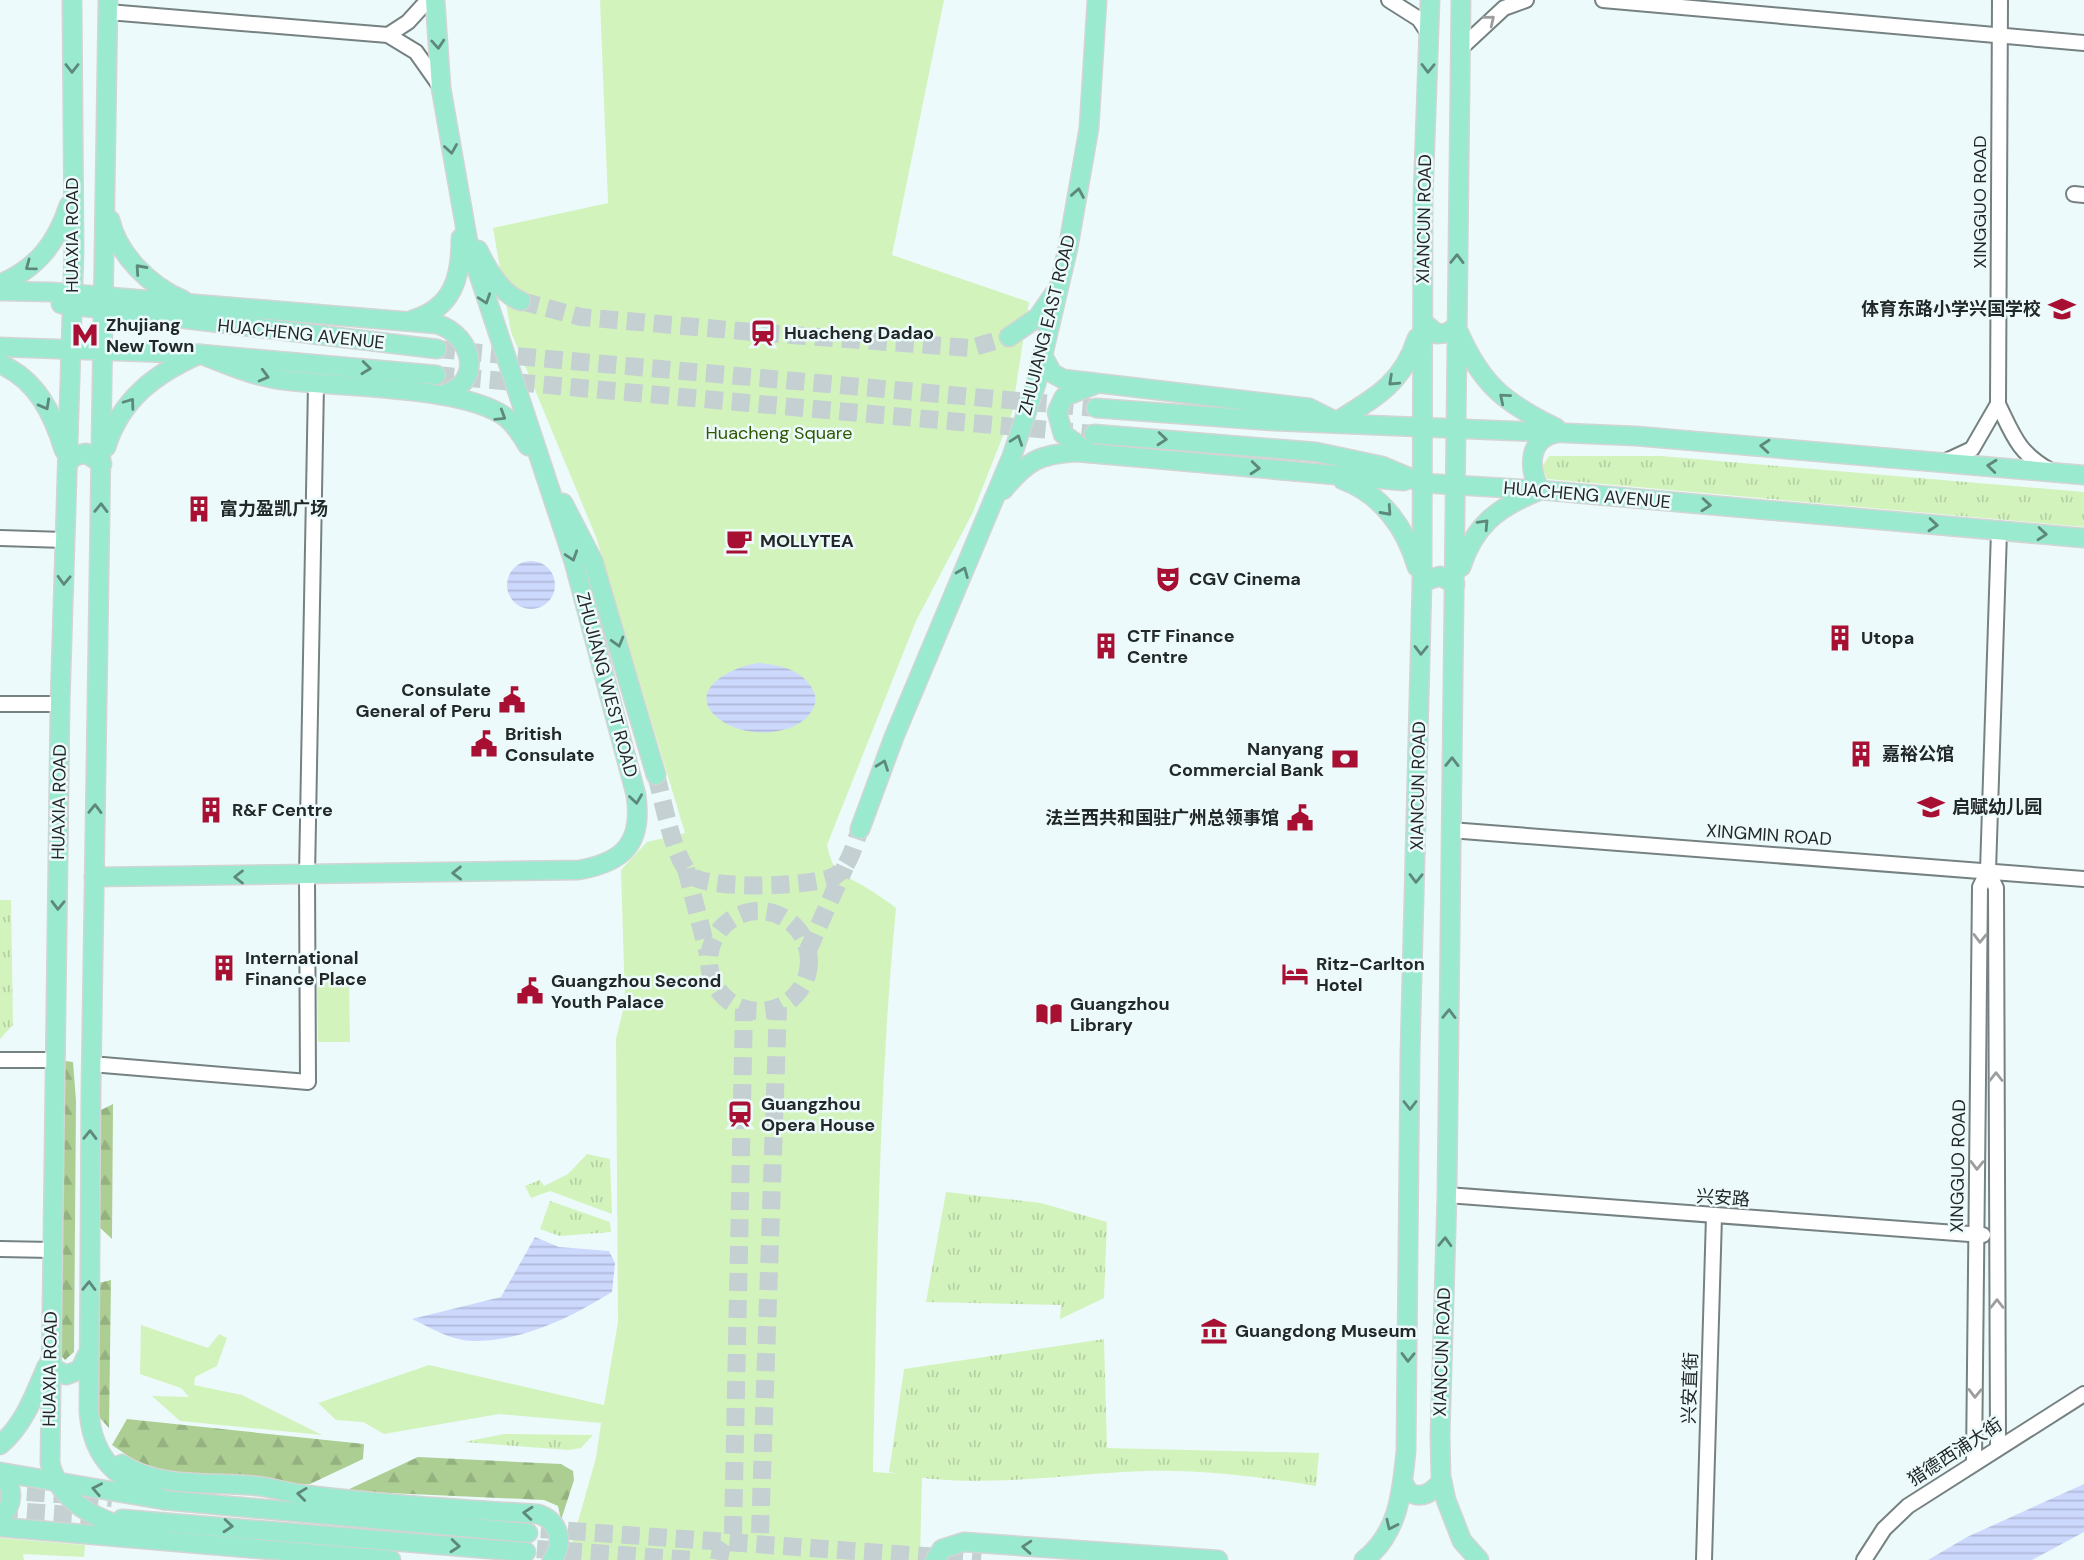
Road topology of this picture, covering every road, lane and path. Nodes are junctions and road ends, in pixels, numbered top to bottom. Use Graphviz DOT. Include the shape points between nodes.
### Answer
graph roads {
  1 [pos="72,0"];
  2 [pos="428,0"];
  3 [pos="435,0"];
  4 [pos="1388,0"];
  5 [pos="1430,0"];
  6 [pos="1461,0"];
  7 [pos="1526,0"];
  8 [pos="1603,0"];
  9 [pos="2000,0"];
  10 [pos="1099,4"];
  11 [pos="108,6"];
  12 [pos="1736,6"];
  13 [pos="1429,34"];
  14 [pos="388,35"];
  15 [pos="2000,36"];
  16 [pos="2084,43"];
  17 [pos="1461,48"];
  18 [pos="441,88"];
  19 [pos="72,195"];
  20 [pos="106,198"];
  21 [pos="462,214"];
  22 [pos="0,284"];
  23 [pos="1059,287"];
  24 [pos="0,293"];
  25 [pos="72,300"];
  26 [pos="521,300"];
  27 [pos="104,304"];
  28 [pos="196,305"];
  29 [pos="409,321"];
  30 [pos="1423,322"];
  31 [pos="1456,327"];
  32 [pos="1009,337"];
  33 [pos="0,346"];
  34 [pos="437,349"];
  35 [pos="72,350"];
  36 [pos="103,351"];
  37 [pos="200,354"];
  38 [pos="1043,356"];
  39 [pos="0,364"];
  40 [pos="436,375"];
  41 [pos="316,384"];
  42 [pos="1097,384"];
  43 [pos="437,395"];
  44 [pos="1998,404"];
  45 [pos="1096,408"];
  46 [pos="1337,421"];
  47 [pos="1421,425"];
  48 [pos="1457,427"];
  49 [pos="1563,431"];
  50 [pos="1094,433"];
  51 [pos="1090,453"];
  52 [pos="1944,462"];
  53 [pos="68,463"];
  54 [pos="102,464"];
  55 [pos="543,468"];
  56 [pos="2053,472"];
  57 [pos="1330,475"];
  58 [pos="2084,475"];
  59 [pos="1422,483"];
  60 [pos="1457,486"];
  61 [pos="1541,490"];
  62 [pos="991,503"];
  63 [pos="1999,531"];
  64 [pos="0,538"];
  65 [pos="2084,538"];
  66 [pos="65,540"];
  67 [pos="1422,582"];
  68 [pos="1455,584"];
  69 [pos="0,704"];
  70 [pos="60,704"];
  71 [pos="656,775"];
  72 [pos="860,830"];
  73 [pos="1450,830"];
  74 [pos="1988,871"];
  75 [pos="307,876"];
  76 [pos="94,877"];
  77 [pos="2084,879"];
  78 [pos="0,1060"];
  79 [pos="56,1060"];
  80 [pos="91,1064"];
  81 [pos="1447,1195"];
  82 [pos="1714,1216"];
  83 [pos="1976,1235"];
  84 [pos="1997,1236"];
  85 [pos="0,1249"];
  86 [pos="52,1250"];
  87 [pos="88,1354"];
  88 [pos="50,1360"];
  89 [pos="2084,1394"];
  90 [pos="89,1412"];
  91 [pos="0,1445"];
  92 [pos="1998,1446"];
  93 [pos="1974,1463"];
  94 [pos="0,1473"];
  95 [pos="56,1480"];
  96 [pos="1442,1481"];
  97 [pos="1403,1482"];
  98 [pos="164,1500"];
  99 [pos="81,1509"];
  100 [pos="0,1518"];
  101 [pos="0,1527"];
  102 [pos="127,1528"];
  103 [pos="160,1530"];
  104 [pos="528,1533"];
  105 [pos="93,1534"];
  106 [pos="526,1552"];
  107 [pos="391,1560"];
  108 [pos="552,1560"];
  109 [pos="935,1560"];
  110 [pos="1217,1560"];
  111 [pos="1364,1560"];
  112 [pos="1479,1560"];
  113 [pos="1704,1560"];
  114 [pos="1864,1560"];
  1 -- 19 [label="main road, HUAXIA ROAD, one-way"];
  2 -- 14 [label="street"];
  3 -- 18 [label="main road, ZHUJIANG WEST ROAD, one-way"];
  4 -- 13 [label="street" via="1419,19"];
  5 -- 13 [label="main road, XIANCUN ROAD"];
  6 -- 17 [label="main road, XIANCUN ROAD"];
  17 -- 7 [label="street, one-way" via="1504,8"];
  8 -- 12 [label="street"];
  9 -- 15 [label="street, XINGGUO ROAD"];
  23 -- 10 [label="main road, ZHUJIANG EAST ROAD, one-way" via="1089,128"];
  11 -- 14 [label="street"];
  11 -- 20 [label="main road, HUAXIA ROAD"];
  12 -- 15 [label="street"];
  13 -- 30 [label="main road, XIANCUN ROAD, one-way"];
  14 -- 18 [label="street" via="416,52"];
  15 -- 16 [label="street"];
  15 -- 44 [label="street, XINGGUO ROAD"];
  31 -- 17 [label="main road, XIANCUN ROAD, one-way"];
  18 -- 21 [label="main road, ZHUJIANG WEST ROAD, one-way"];
  19 -- 20 [label="main road" via="91,203"];
  19 -- 22 [label="main road, one-way" via="45,254"];
  19 -- 25 [label="main road, HUAXIA ROAD"];
  20 -- 27 [label="main road, HUAXIA ROAD"];
  28 -- 20 [label="main road, one-way" via="163,290 132,260 115,237"];
  21 -- 26 [label="main road" via="486,267 514,299"];
  21 -- 29 [label="main road" via="456,283 430,313"];
  21 -- 55 [label="main road, ZHUJIANG WEST ROAD, one-way" via="480,282"];
  23 -- 32 [label="main road" via="1038,317"];
  23 -- 38 [label="main road, ZHUJIANG EAST ROAD"];
  24 -- 25 [label="main road, HUACHENG AVENUE"];
  25 -- 27 [label="main road, HUACHENG AVENUE"];
  25 -- 35 [label="main road, HUAXIA ROAD"];
  27 -- 28 [label="main road"];
  27 -- 34 [label="main road, HUACHENG AVENUE"];
  27 -- 36 [label="main road, HUAXIA ROAD"];
  28 -- 29 [label="main road"];
  29 -- 43 [label="main road" via="449,327 468,347 462,384"];
  30 -- 31 [label="main road" via="1437,334"];
  30 -- 46 [label="main road, one-way" via="1404,371"];
  30 -- 47 [label="main road, XIANCUN ROAD"];
  31 -- 48 [label="main road, XIANCUN ROAD"];
  49 -- 31 [label="main road, one-way" via="1499,395 1472,362"];
  33 -- 35 [label="main road, HUACHENG AVENUE"];
  35 -- 36 [label="main road, HUACHENG AVENUE"];
  35 -- 53 [label="main road, HUAXIA ROAD"];
  36 -- 37 [label="main road, HUACHENG AVENUE"];
  36 -- 54 [label="main road, HUAXIA ROAD"];
  37 -- 40 [label="main road, HUACHENG AVENUE, one-way"];
  37 -- 41 [label="main road, one-way" via="271,379"];
  54 -- 37 [label="main road, one-way" via="115,425 139,390 158,374"];
  38 -- 42 [label="main road" via="1056,377"];
  62 -- 38 [label="main road, ZHUJIANG EAST ROAD, one-way" via="1012,456"];
  39 -- 53 [label="main road, one-way" via="43,398"];
  41 -- 43 [label="main road"];
  41 -- 75 [label="street"];
  42 -- 46 [label="main road" via="1310,408"];
  42 -- 51 [label="main road" via="1064,397 1057,412 1063,434"];
  43 -- 55 [label="main road, one-way" via="502,414 515,425"];
  44 -- 52 [label="street" via="1972,449"];
  44 -- 56 [label="street" via="2019,446 2031,460"];
  45 -- 46 [label="main road"];
  46 -- 47 [label="main road"];
  47 -- 48 [label="main road"];
  47 -- 59 [label="main road, XIANCUN ROAD"];
  48 -- 49 [label="main road"];
  48 -- 60 [label="main road, XIANCUN ROAD"];
  52 -- 49 [label="main road, one-way"];
  49 -- 61 [label="main road" via="1547,434 1534,449 1532,471"];
  50 -- 59 [label="main road, HUACHENG AVENUE, one-way" via="1316,452 1382,466"];
  51 -- 57 [label="main road, one-way"];
  51 -- 62 [label="main road" via="1052,453 1032,460"];
  56 -- 52 [label="main road, one-way"];
  53 -- 54 [label="main road" via="86,453"];
  53 -- 66 [label="main road, HUAXIA ROAD"];
  76 -- 54 [label="main road, HUAXIA ROAD, one-way"];
  55 -- 71 [label="main road, one-way" via="593,561"];
  55 -- 75 [label="main road, ZHUJIANG WEST ROAD, one-way" via="574,562 636,795 637,819 631,840 608,864 579,870"];
  56 -- 58 [label="main road"];
  57 -- 59 [label="main road"];
  57 -- 67 [label="main road, one-way" via="1355,484 1387,509 1403,530"];
  59 -- 60 [label="main road, HUACHENG AVENUE"];
  59 -- 67 [label="main road, XIANCUN ROAD"];
  60 -- 61 [label="main road, HUACHENG AVENUE"];
  60 -- 68 [label="main road, XIANCUN ROAD"];
  61 -- 63 [label="main road, HUACHENG AVENUE, one-way"];
  68 -- 61 [label="main road, one-way" via="1479,527 1503,507"];
  72 -- 62 [label="main road, ZHUJIANG EAST ROAD, one-way"];
  63 -- 65 [label="main road, HUACHENG AVENUE, one-way"];
  63 -- 74 [label="street, XINGGUO ROAD"];
  64 -- 66 [label="street"];
  66 -- 70 [label="main road, HUAXIA ROAD, one-way"];
  67 -- 68 [label="main road" via="1440,576"];
  67 -- 97 [label="main road, XIANCUN ROAD, one-way"];
  73 -- 68 [label="main road, XIANCUN ROAD, one-way"];
  69 -- 70 [label="street"];
  70 -- 79 [label="main road, HUAXIA ROAD, one-way"];
  73 -- 74 [label="street, XINGMIN ROAD"];
  81 -- 73 [label="main road, XIANCUN ROAD, one-way"];
  74 -- 77 [label="street, XINGMIN ROAD"];
  74 -- 83 [label="street, XINGGUO ROAD, one-way" via="1980,887"];
  84 -- 74 [label="street, XINGGUO ROAD, one-way" via="1996,888"];
  75 -- 76 [label="main road, ZHUJIANG WEST ROAD, one-way"];
  75 -- 80 [label="street" via="307,1082"];
  76 -- 80 [label="main road, HUAXIA ROAD"];
  78 -- 79 [label="street"];
  79 -- 86 [label="main road, HUAXIA ROAD"];
  87 -- 80 [label="main road, HUAXIA ROAD, one-way"];
  81 -- 82 [label="street, 兴安路"];
  96 -- 81 [label="main road, XIANCUN ROAD, one-way"];
  82 -- 83 [label="street, 兴安路"];
  82 -- 113 [label="street, 兴安直街"];
  83 -- 84 [label="street, 兴安路"];
  83 -- 93 [label="street, XINGGUO ROAD, one-way"];
  92 -- 84 [label="street, XINGGUO ROAD, one-way"];
  85 -- 86 [label="street"];
  86 -- 88 [label="main road, HUAXIA ROAD"];
  87 -- 88 [label="main road" via="80,1370 66,1375"];
  87 -- 90 [label="main road, HUAXIA ROAD"];
  88 -- 91 [label="main road" via="28,1409"];
  88 -- 95 [label="main road, HUAXIA ROAD" via="50,1463"];
  89 -- 92 [label="street, 猎德西浦大街"];
  90 -- 98 [label="main road, HUAXIA ROAD" via="93,1442 106,1462 139,1488"];
  108 -- 90 [label="main road, one-way" via="559,1547 557,1529 538,1514 150,1478 120,1463 101,1442"];
  92 -- 93 [label="street, 猎德西浦大街"];
  93 -- 114 [label="street, 猎德西浦大街" via="1908,1506 1884,1529"];
  94 -- 95 [label="main road"];
  94 -- 100 [label="main road" via="12,1492 7,1512"];
  98 -- 95 [label="main road, one-way"];
  95 -- 99 [label="main road"];
  96 -- 97 [label="main road" via="1421,1496 1408,1492"];
  96 -- 112 [label="main road, XIANCUN ROAD" via="1454,1524"];
  97 -- 111 [label="main road, XIANCUN ROAD, one-way" via="1393,1522 1375,1552"];
  98 -- 104 [label="main road"];
  99 -- 102 [label="main road"];
  99 -- 103 [label="main road"];
  101 -- 105 [label="main road"];
  102 -- 103 [label="main road"];
  102 -- 105 [label="main road"];
  103 -- 105 [label="main road"];
  103 -- 106 [label="main road, one-way"];
  103 -- 107 [label="main road"];
  110 -- 109 [label="main road, one-way" via="964,1542 942,1549"];
}
